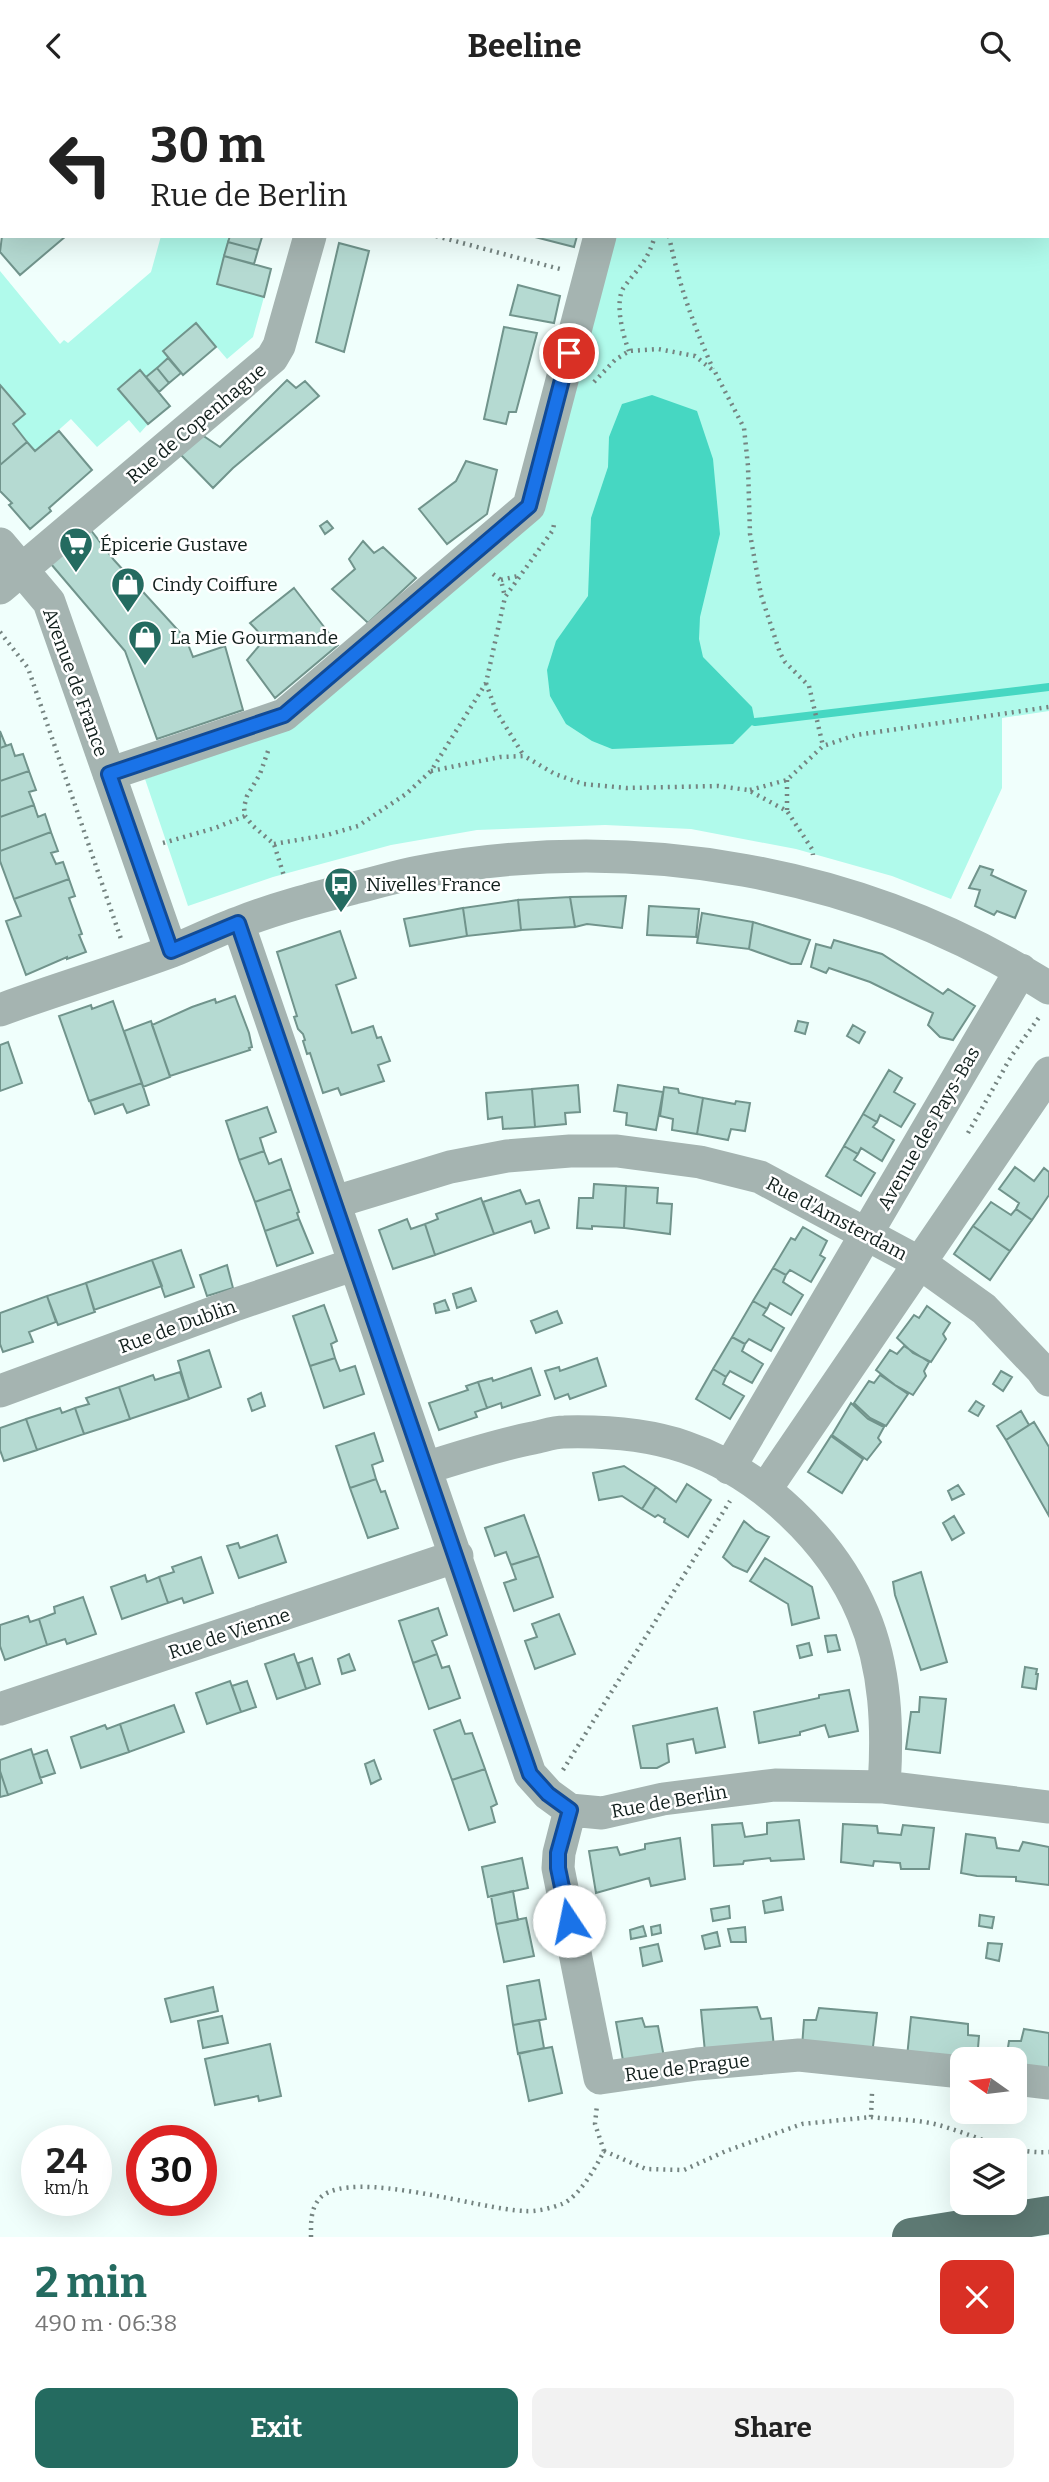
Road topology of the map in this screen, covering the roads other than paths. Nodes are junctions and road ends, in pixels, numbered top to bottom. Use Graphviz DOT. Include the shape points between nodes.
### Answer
graph roads {
  1 [pos="309,238"];
  2 [pos="599,238"];
  3 [pos="0,544"];
  4 [pos="11,579"];
  5 [pos="109,774"];
  6 [pos="238,923"];
  7 [pos="171,951"];
  8 [pos="1021,970"];
  9 [pos="1049,988"];
  10 [pos="0,1010"];
  11 [pos="1049,1073"];
  12 [pos="335,1202"];
  13 [pos="866,1234"];
  14 [pos="920,1263"];
  15 [pos="355,1264"];
  16 [pos="1049,1380"];
  17 [pos="0,1391"];
  18 [pos="425,1468"];
  19 [pos="729,1468"];
  20 [pos="765,1490"];
  21 [pos="457,1556"];
  22 [pos="0,1709"];
  23 [pos="884,1787"];
  24 [pos="1049,1807"];
  25 [pos="570,1810"];
  26 [pos="950,2071"];
  27 [pos="1027,2080"];
  28 [pos="1049,2083"];
  29 [pos="1049,2215"];
  30 [pos="911,2237"];
  1 -- 4 [label="street, Rue de Copenhague" via="272,358"];
  2 -- 5 [label="street" via="529,506 284,715"];
  3 -- 4 [label="street, Avenue de France"];
  4 -- 5 [label="street, Avenue de France" via="49,602"];
  5 -- 7 [label="street, Avenue de France"];
  6 -- 7 [label="street"];
  6 -- 8 [label="street" via="417,872 494,860 645,858 718,865 819,887 935,927"];
  6 -- 12 [label="street"];
  7 -- 10 [label="street"];
  8 -- 9 [label="street"];
  8 -- 13 [label="street, Avenue des Pays-Bas"];
  11 -- 14 [label="street"];
  12 -- 13 [label="street, Rue d'Amsterdam" via="450,1167 507,1156 617,1151 700,1161 760,1177"];
  12 -- 15 [label="street"];
  13 -- 14 [label="street, Rue d'Amsterdam"];
  13 -- 19 [label="street, Avenue des Pays-Bas"];
  14 -- 16 [label="street, Rue d'Amsterdam" via="984,1308"];
  14 -- 20 [label="street"];
  15 -- 17 [label="street, Rue de Dublin"];
  15 -- 18 [label="street"];
  18 -- 19 [label="street" via="561,1432 628,1434 685,1447"];
  18 -- 21 [label="street"];
  19 -- 20 [label="street"];
  20 -- 23 [label="street" via="819,1542 863,1613 885,1704"];
  21 -- 22 [label="street, Rue de Vienne"];
  21 -- 25 [label="street" via="530,1774"];
  23 -- 24 [label="street, Rue de Berlin"];
  23 -- 25 [label="street, Rue de Berlin" via="775,1785 663,1798 603,1813"];
  25 -- 26 [label="street, Rue de Prague" via="558,1868 600,2078 799,2055"];
  27 -- 28 [label="street"];
  29 -- 30 [label="main road"];
}
